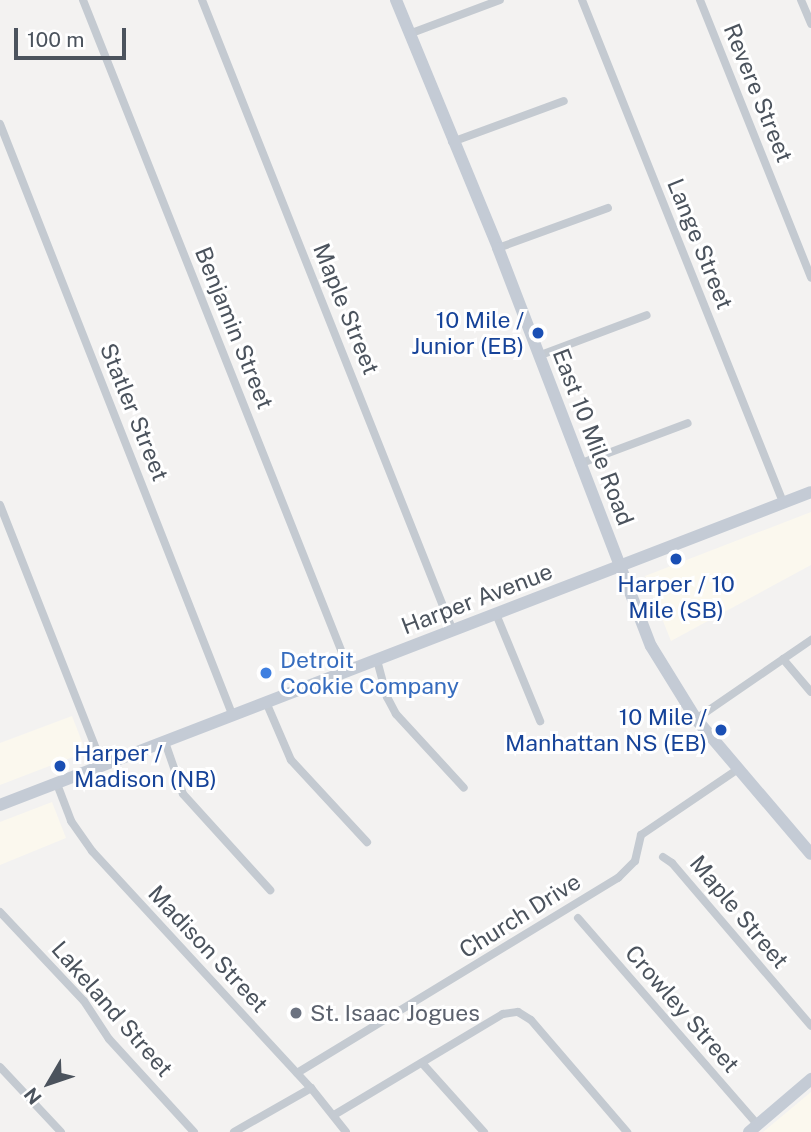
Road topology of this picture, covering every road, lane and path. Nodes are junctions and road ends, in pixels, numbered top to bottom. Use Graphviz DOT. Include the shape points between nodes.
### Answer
graph roads {
  1 [pos="83,0"];
  2 [pos="202,0"];
  3 [pos="396,0"];
  4 [pos="500,0"];
  5 [pos="582,0"];
  6 [pos="700,0"];
  7 [pos="801,0"];
  8 [pos="811,24"];
  9 [pos="409,34"];
  10 [pos="564,101"];
  11 [pos="0,124"];
  12 [pos="452,142"];
  13 [pos="608,208"];
  14 [pos="498,248"];
  15 [pos="811,278"];
  16 [pos="647,315"];
  17 [pos="538,356"];
  18 [pos="688,422"];
  19 [pos="579,464"];
  20 [pos="811,492"];
  21 [pos="783,502"];
  22 [pos="0,505"];
  23 [pos="619,565"];
  24 [pos="496,614"];
  25 [pos="453,631"];
  26 [pos="811,640"];
  27 [pos="783,659"];
  28 [pos="377,660"];
  29 [pos="349,670"];
  30 [pos="811,692"];
  31 [pos="266,702"];
  32 [pos="232,714"];
  33 [pos="696,719"];
  34 [pos="540,721"];
  35 [pos="165,742"];
  36 [pos="103,766"];
  37 [pos="738,769"];
  38 [pos="57,783"];
  39 [pos="464,788"];
  40 [pos="0,805"];
  41 [pos="367,842"];
  42 [pos="811,854"];
  43 [pos="663,856"];
  44 [pos="270,890"];
  45 [pos="0,912"];
  46 [pos="578,918"];
  47 [pos="811,1027"];
  48 [pos="422,1063"];
  49 [pos="0,1067"];
  50 [pos="298,1073"];
  51 [pos="811,1079"];
  52 [pos="311,1088"];
  53 [pos="334,1115"];
  54 [pos="753,1129"];
  55 [pos="61,1132"];
  56 [pos="194,1132"];
  57 [pos="233,1132"];
  58 [pos="346,1132"];
  59 [pos="484,1132"];
  60 [pos="627,1132"];
  1 -- 29 [label="street, Benjamin Street"];
  2 -- 25 [label="street, Maple Street"];
  3 -- 9 [label="street, East 10 Mile Road"];
  4 -- 9 [label="street"];
  5 -- 21 [label="street, Lange Street"];
  6 -- 15 [label="street, Revere Street"];
  7 -- 8 [label="street"];
  9 -- 12 [label="street, East 10 Mile Road"];
  10 -- 12 [label="street"];
  11 -- 32 [label="street, Statler Street"];
  12 -- 14 [label="street, East 10 Mile Road"];
  13 -- 14 [label="street"];
  14 -- 17 [label="street, East 10 Mile Road"];
  16 -- 17 [label="street"];
  17 -- 19 [label="street, East 10 Mile Road"];
  18 -- 19 [label="street"];
  19 -- 23 [label="street, East 10 Mile Road"];
  20 -- 21 [label="street, Harper Avenue"];
  21 -- 23 [label="street, Harper Avenue"];
  22 -- 36 [label="street"];
  23 -- 24 [label="street, Harper Avenue"];
  23 -- 33 [label="street, East 10 Mile Road" via="651,646"];
  24 -- 25 [label="street, Harper Avenue"];
  24 -- 34 [label="street"];
  25 -- 28 [label="street, Harper Avenue"];
  26 -- 27 [label="street"];
  27 -- 30 [label="street"];
  27 -- 33 [label="street"];
  28 -- 29 [label="street, Harper Avenue"];
  28 -- 39 [label="street" via="396,714"];
  29 -- 31 [label="street, Harper Avenue"];
  31 -- 32 [label="street, Harper Avenue"];
  31 -- 41 [label="street" via="291,760"];
  32 -- 35 [label="street, Harper Avenue"];
  33 -- 37 [label="street, East 10 Mile Road"];
  35 -- 36 [label="street, Harper Avenue"];
  35 -- 44 [label="street" via="183,794"];
  36 -- 38 [label="street, Harper Avenue"];
  37 -- 42 [label="street, East 10 Mile Road"];
  37 -- 50 [label="street, Church Drive" via="641,835 635,861 618,878"];
  38 -- 40 [label="street, Harper Avenue"];
  38 -- 50 [label="street, Madison Street" via="71,821 92,851"];
  43 -- 47 [label="street, Maple Street"];
  45 -- 56 [label="street, Lakeland Street"];
  46 -- 54 [label="street, Crowley Street"];
  48 -- 53 [label="street"];
  48 -- 59 [label="street"];
  48 -- 60 [label="street" via="503,1014 518,1012 531,1020"];
  49 -- 55 [label="street"];
  50 -- 52 [label="street, Madison Street"];
  51 -- 54 [label="street"];
  52 -- 53 [label="street, Madison Street"];
  52 -- 57 [label="street"];
  53 -- 58 [label="street, Madison Street"];
}
